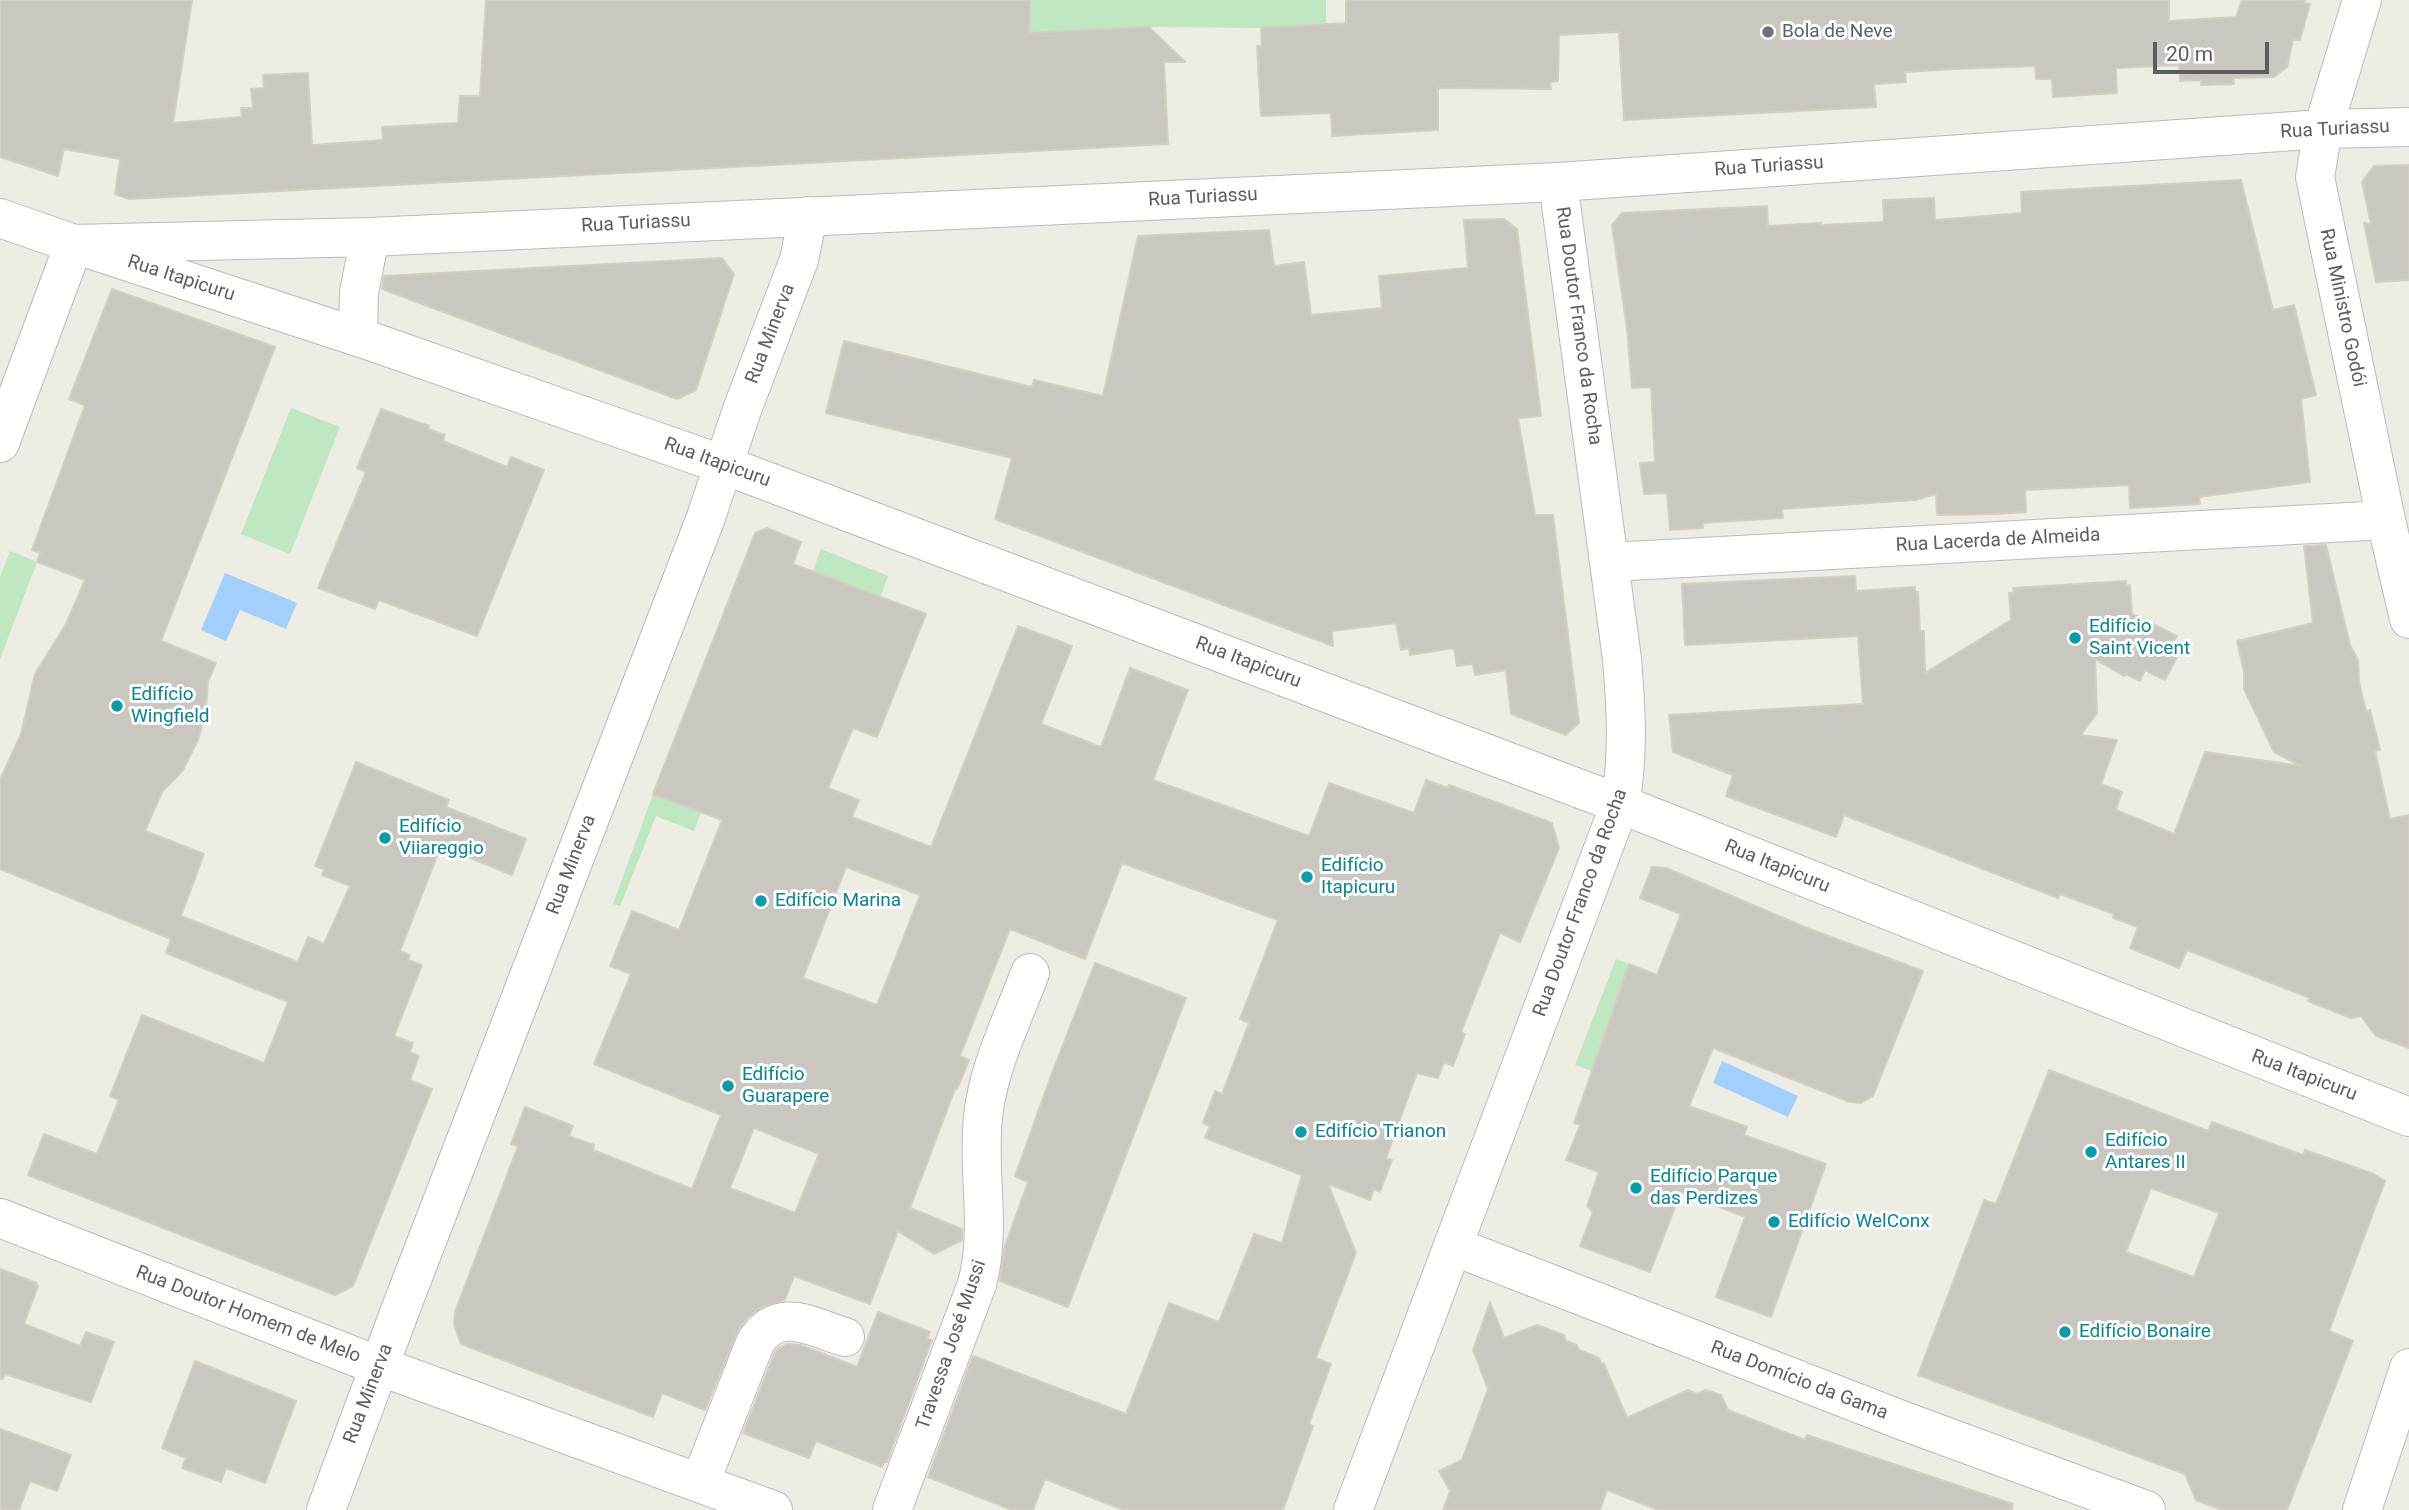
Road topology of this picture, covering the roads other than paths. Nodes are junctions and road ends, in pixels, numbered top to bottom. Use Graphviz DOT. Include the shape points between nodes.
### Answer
graph roads {
  1 [pos="2362,0"];
  2 [pos="2409,127"];
  3 [pos="2323,129"];
  4 [pos="1558,182"];
  5 [pos="808,216"];
  6 [pos="0,218"];
  7 [pos="370,237"];
  8 [pos="74,244"];
  9 [pos="358,337"];
  10 [pos="0,443"];
  11 [pos="724,465"];
  12 [pos="2386,520"];
  13 [pos="1610,562"];
  14 [pos="2409,619"];
  15 [pos="1620,804"];
  16 [pos="1030,973"];
  17 [pos="2409,1117"];
  18 [pos="0,1218"];
  19 [pos="1453,1247"];
  20 [pos="845,1337"];
  21 [pos="379,1366"];
  22 [pos="2409,1368"];
  23 [pos="700,1483"];
  24 [pos="326,1510"];
  25 [pos="773,1510"];
  26 [pos="892,1510"];
  27 [pos="1353,1510"];
  28 [pos="2146,1510"];
  29 [pos="2362,1510"];
  1 -- 3 [label="street, Rua Ministro Godói"];
  2 -- 3 [label="street, Rua Turiassu"];
  3 -- 4 [label="street, Rua Turiassu"];
  3 -- 12 [label="street, Rua Ministro Godói" via="2315,177"];
  4 -- 5 [label="street, Rua Turiassu"];
  4 -- 13 [label="street, Rua Doutor Franco da Rocha"];
  5 -- 7 [label="street, Rua Turiassu"];
  5 -- 11 [label="street, Rua Minerva" via="799,260"];
  6 -- 8 [label="street, Rua Turiassu"];
  7 -- 8 [label="street, Rua Turiassu"];
  7 -- 9 [label="street" via="359,292"];
  8 -- 9 [label="street, Rua Itapicuru"];
  8 -- 10 [label="street"];
  9 -- 11 [label="street, Rua Itapicuru"];
  11 -- 15 [label="street, Rua Itapicuru"];
  11 -- 21 [label="street, Rua Minerva"];
  12 -- 13 [label="street, Rua Lacerda de Almeida"];
  12 -- 14 [label="street, Rua Ministro Godói"];
  13 -- 15 [label="street, Rua Doutor Franco da Rocha" via="1627,719"];
  15 -- 17 [label="street, Rua Itapicuru"];
  15 -- 19 [label="street, Rua Doutor Franco da Rocha"];
  16 -- 26 [label="street, Travessa José Mussi" via="997,1060 983,1114 984,1260"];
  18 -- 21 [label="street, Rua Doutor Homem de Melo"];
  19 -- 27 [label="street, Rua Doutor Franco da Rocha"];
  19 -- 28 [label="street, Rua Domício da Gama"];
  20 -- 23 [label="street" via="786,1321 767,1327 755,1343"];
  21 -- 23 [label="street, Rua Doutor Homem de Melo"];
  21 -- 24 [label="street, Rua Minerva"];
  22 -- 29 [label="street"];
  23 -- 25 [label="street, Rua Doutor Homem de Melo"];
}
